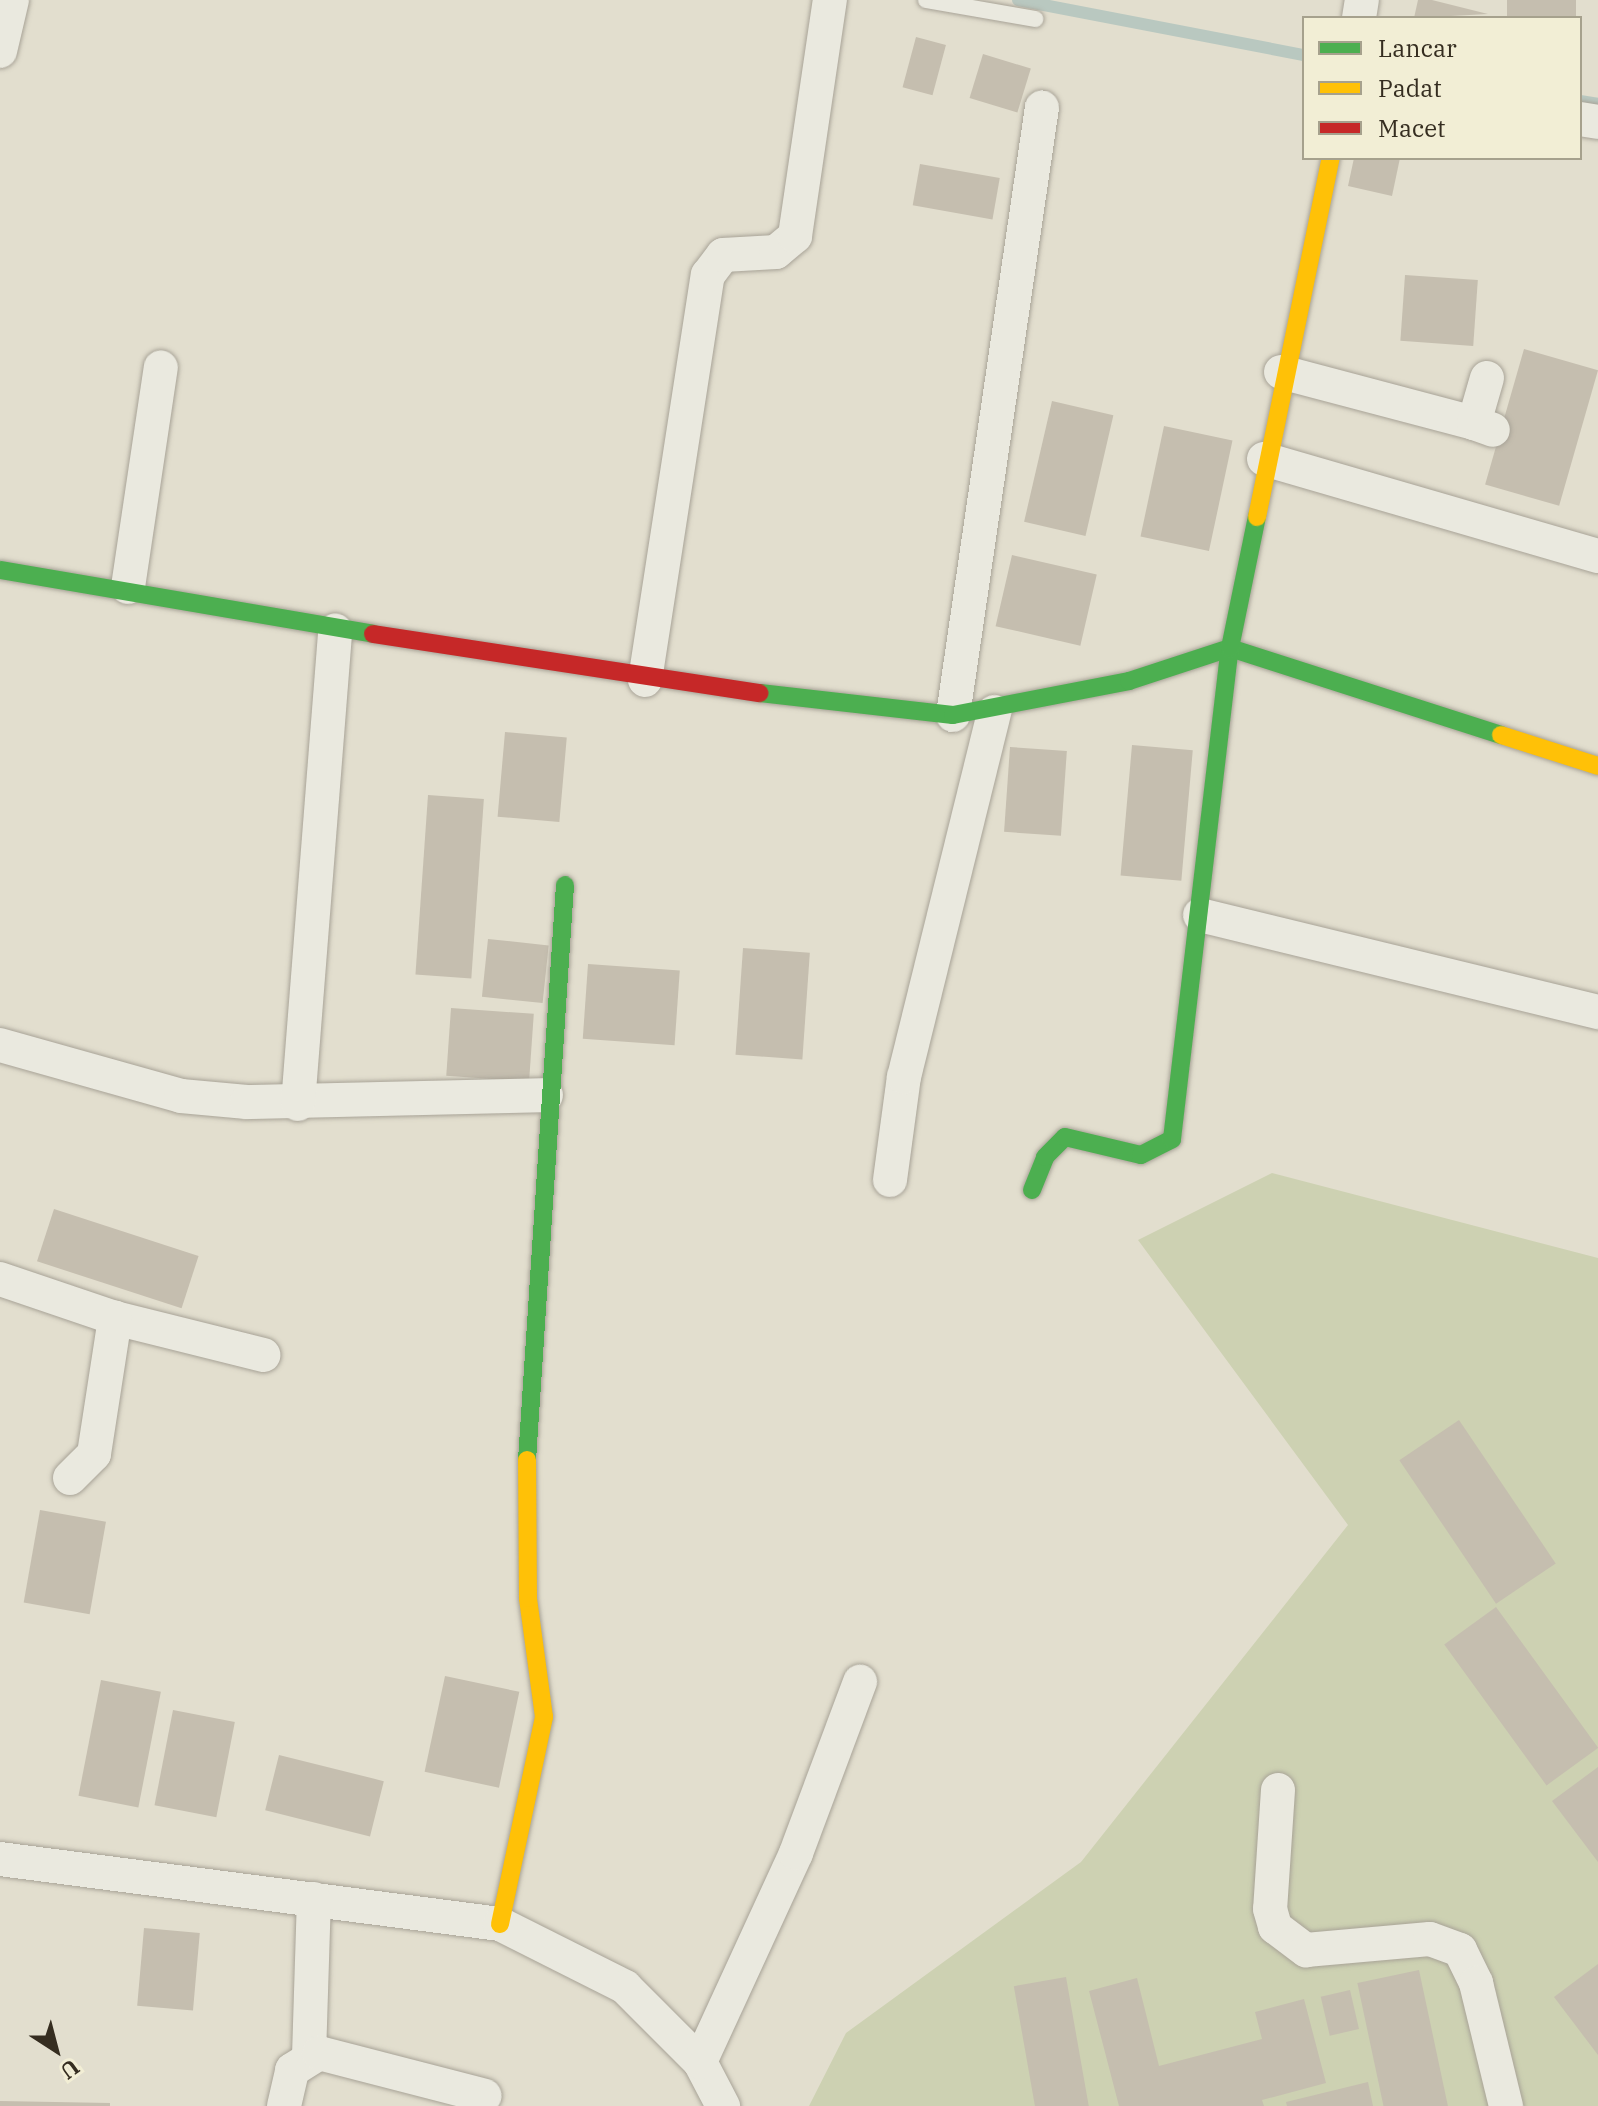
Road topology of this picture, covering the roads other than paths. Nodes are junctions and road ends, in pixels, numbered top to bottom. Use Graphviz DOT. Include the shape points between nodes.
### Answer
graph roads {
  1 [pos="12,0"];
  2 [pos="830,0"];
  3 [pos="926,0"];
  4 [pos="1035,19"];
  5 [pos="0,51"];
  6 [pos="1042,107"];
  7 [pos="1331,160"];
  8 [pos="161,367"];
  9 [pos="1281,372"];
  10 [pos="1487,378"];
  11 [pos="1264,459"];
  12 [pos="1598,556"];
  13 [pos="0,570"];
  14 [pos="128,587"];
  15 [pos="335,630"];
  16 [pos="1230,648"];
  17 [pos="645,680"];
  18 [pos="994,712"];
  19 [pos="953,715"];
  20 [pos="1598,766"];
  21 [pos="565,885"];
  22 [pos="1200,915"];
  23 [pos="1598,1012"];
  24 [pos="0,1045"];
  25 [pos="546,1095"];
  26 [pos="298,1104"];
  27 [pos="890,1180"];
  28 [pos="1032,1190"];
  29 [pos="0,1279"];
  30 [pos="115,1318"];
  31 [pos="263,1355"];
  32 [pos="70,1478"];
  33 [pos="860,1682"];
  34 [pos="1278,1790"];
  35 [pos="0,1859"];
  36 [pos="314,1899"];
  37 [pos="500,1924"];
  38 [pos="309,2056"];
  39 [pos="700,2062"];
  40 [pos="485,2096"];
  41 [pos="284,2106"];
  42 [pos="723,2106"];
  43 [pos="1506,2106"];
  1 -- 5 [label="street"];
  2 -- 17 [label="street" via="795,236 776,252 723,255 708,275"];
  3 -- 4 [label="lane"];
  6 -- 19 [label="street"];
  7 -- 9 [label="street"];
  8 -- 14 [label="street"];
  9 -- 10 [label="street" via="1484,427"];
  9 -- 11 [label="street"];
  11 -- 12 [label="street"];
  11 -- 16 [label="street"];
  13 -- 14 [label="street"];
  14 -- 15 [label="street"];
  15 -- 17 [label="street"];
  15 -- 26 [label="street"];
  16 -- 18 [label="street"];
  16 -- 20 [label="street"];
  16 -- 22 [label="street" via="1205,821"];
  17 -- 19 [label="street"];
  18 -- 19 [label="street"];
  18 -- 27 [label="street" via="904,1077"];
  21 -- 25 [label="street"];
  22 -- 23 [label="street"];
  22 -- 28 [label="street" via="1172,1139 1141,1155 1065,1137 1045,1157"];
  24 -- 26 [label="street" via="181,1096"];
  25 -- 26 [label="street"];
  25 -- 37 [label="street" via="527,1413 528,1598 544,1717"];
  29 -- 30 [label="street"];
  30 -- 31 [label="street"];
  30 -- 32 [label="street" via="94,1454"];
  33 -- 39 [label="street" via="796,1853"];
  34 -- 43 [label="street" via="1270,1909 1282,1936 1306,1950 1450,1942 1476,1983"];
  35 -- 36 [label="street"];
  36 -- 37 [label="street"];
  36 -- 38 [label="street"];
  37 -- 39 [label="street" via="625,1987"];
  38 -- 40 [label="street" via="331,2052"];
  38 -- 41 [label="street" via="292,2070"];
  39 -- 42 [label="street"];
}
